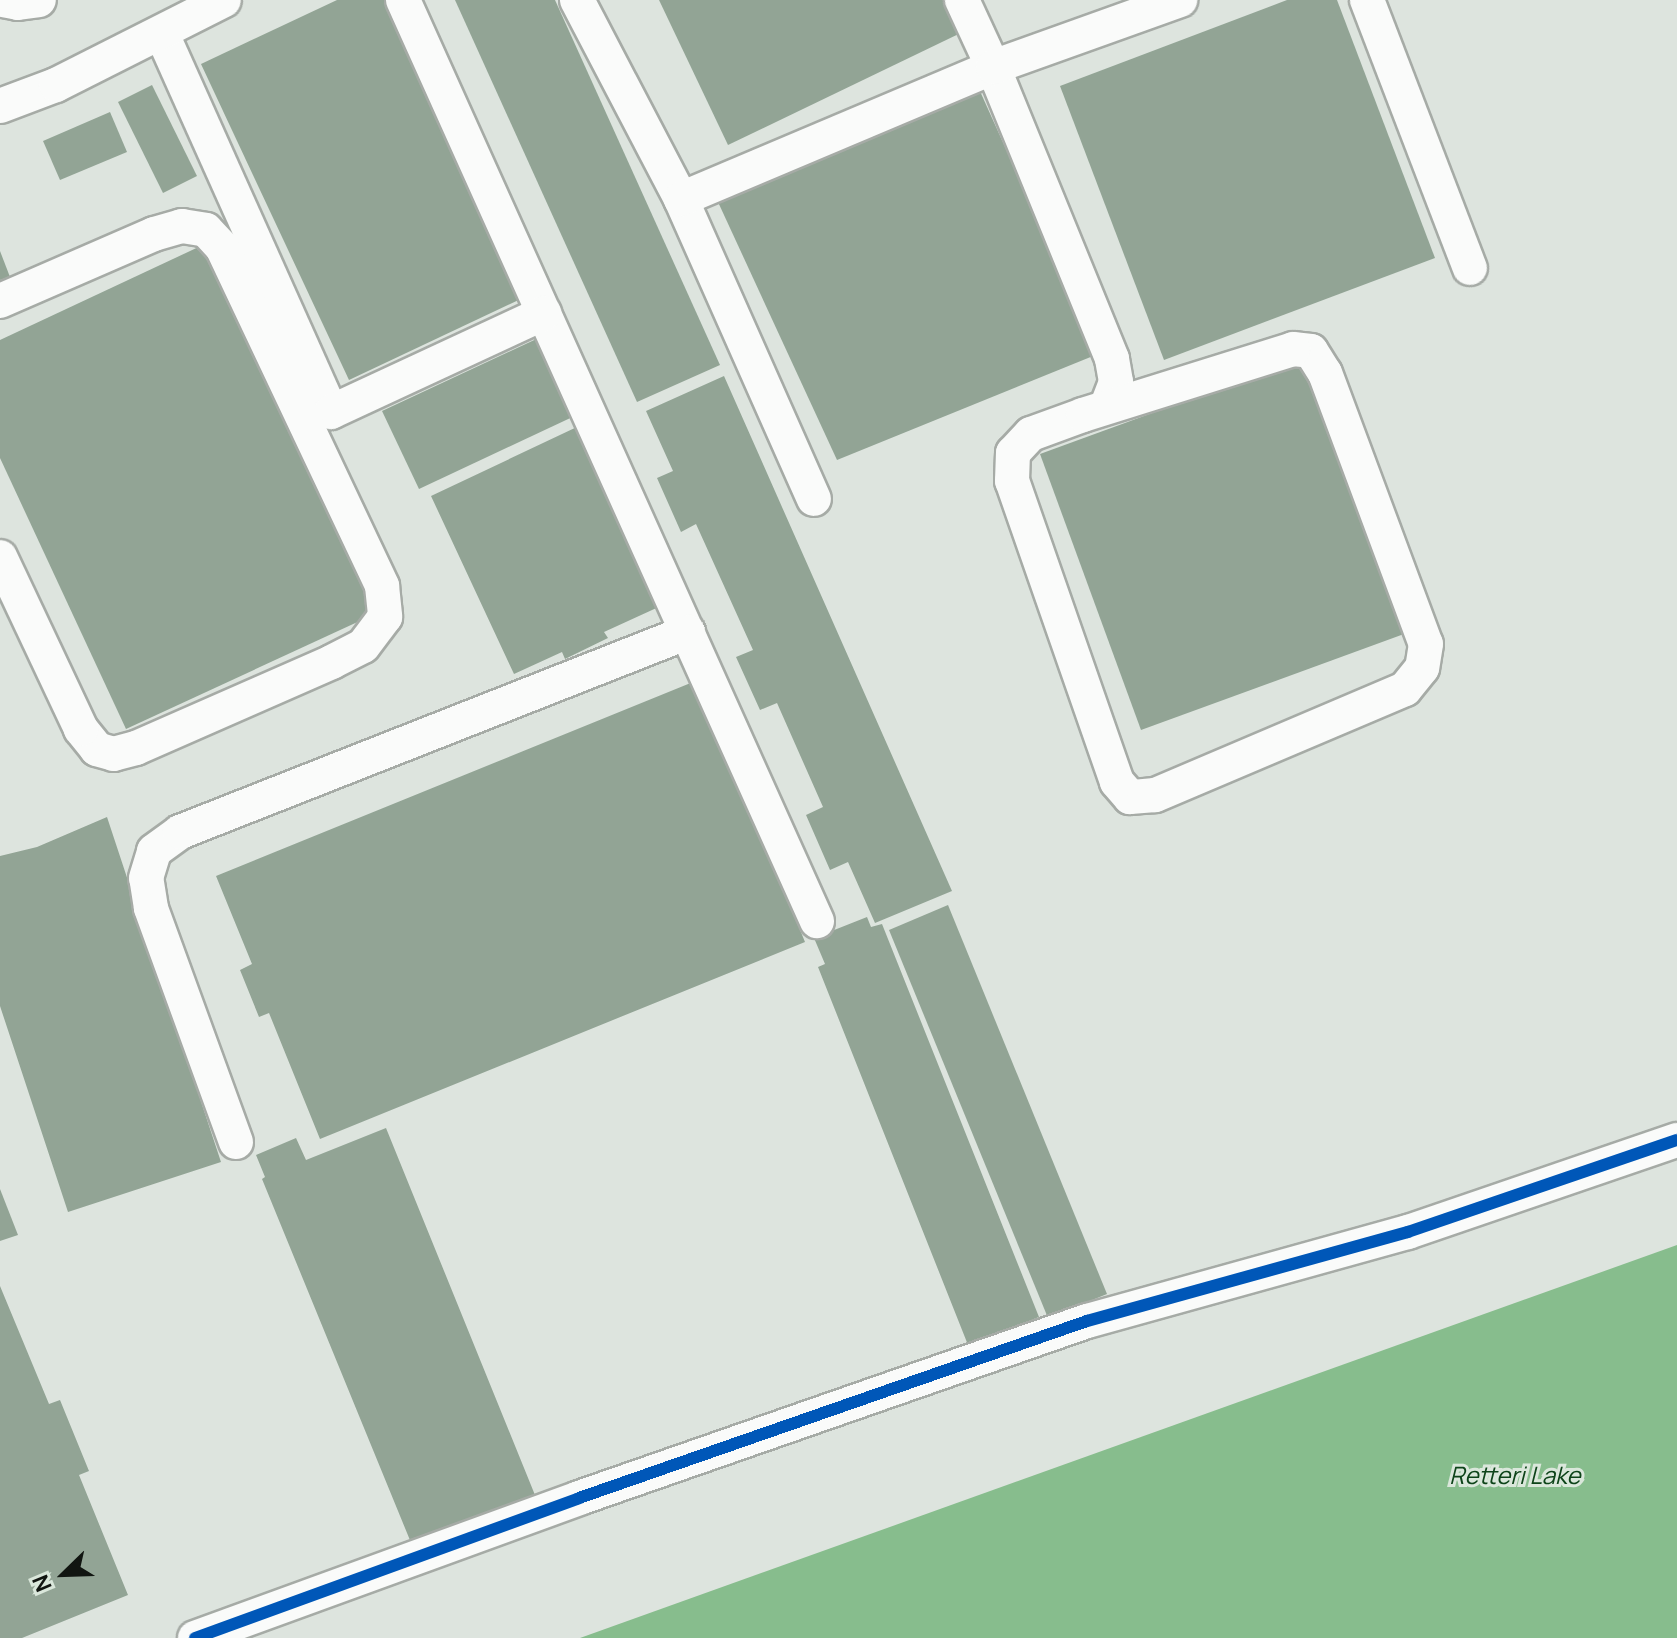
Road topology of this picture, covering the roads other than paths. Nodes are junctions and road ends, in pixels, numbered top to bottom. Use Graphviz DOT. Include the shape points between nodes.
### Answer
graph roads {
  1 [pos="3,0"];
  2 [pos="39,0"];
  3 [pos="224,0"];
  4 [pos="403,0"];
  5 [pos="577,0"];
  6 [pos="962,0"];
  7 [pos="1180,0"];
  8 [pos="1367,0"];
  9 [pos="162,34"];
  10 [pos="993,67"];
  11 [pos="0,106"];
  12 [pos="681,199"];
  13 [pos="1470,268"];
  14 [pos="0,301"];
  15 [pos="544,313"];
  16 [pos="1107,406"];
  17 [pos="814,499"];
  18 [pos="0,557"];
  19 [pos="688,632"];
  20 [pos="817,921"];
  21 [pos="1677,1140"];
  22 [pos="236,1142"];
  23 [pos="195,1638"];
  1 -- 2 [label="street"];
  3 -- 9 [label="street"];
  4 -- 15 [label="street"];
  5 -- 12 [label="street"];
  6 -- 10 [label="street"];
  7 -- 10 [label="street"];
  8 -- 13 [label="street"];
  9 -- 11 [label="street"];
  9 -- 15 [label="street" via="331,412"];
  10 -- 12 [label="street"];
  10 -- 16 [label="street" via="1112,359 1116,382"];
  12 -- 17 [label="street"];
  14 -- 18 [label="street" via="154,234 182,226 206,230 222,247 382,586 385,617 363,646 332,662 114,754 97,749 81,729"];
  15 -- 19 [label="street"];
  16 -- 16 [label="street" via="1031,434 1013,453 1012,481 1117,782 1130,797 1155,795 1405,689 1422,668 1426,644 1325,373 1311,351 1293,349"];
  19 -- 20 [label="street"];
  19 -- 22 [label="street" via="180,832 154,851 146,878 151,908"];
  21 -- 23 [label="street" via="1408,1232 1087,1321"];
}
